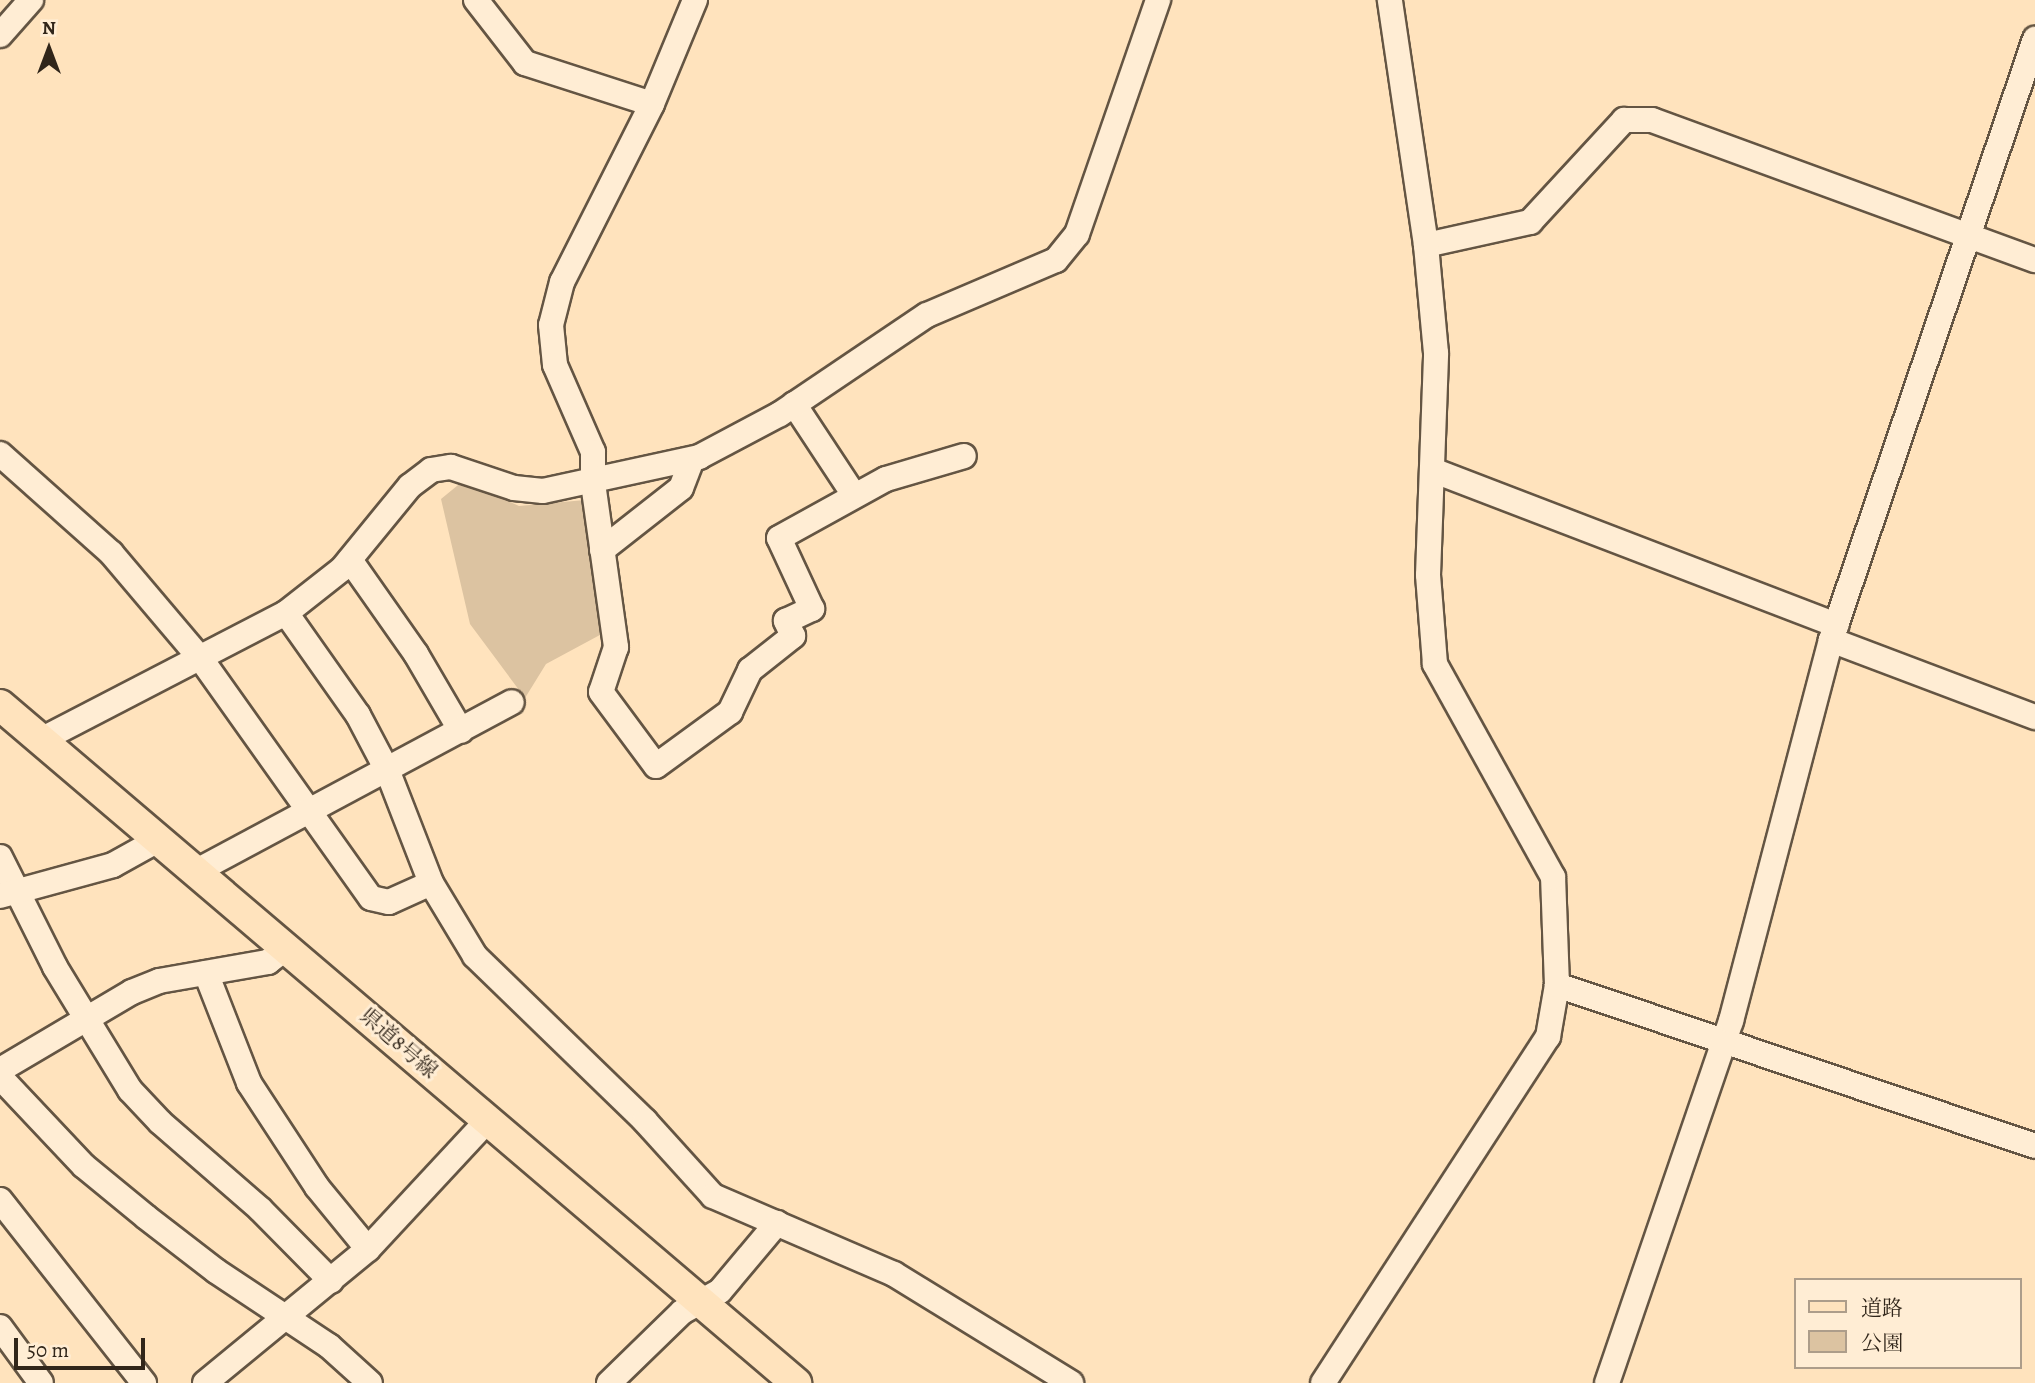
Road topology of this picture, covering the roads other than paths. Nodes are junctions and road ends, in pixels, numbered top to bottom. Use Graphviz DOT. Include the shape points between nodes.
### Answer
graph roads {
  1 [pos="31,0"];
  2 [pos="476,0"];
  3 [pos="695,0"];
  4 [pos="1158,0"];
  5 [pos="1390,0"];
  6 [pos="0,35"];
  7 [pos="2035,38"];
  8 [pos="652,104"];
  9 [pos="1967,235"];
  10 [pos="1426,244"];
  11 [pos="2035,260"];
  12 [pos="794,404"];
  13 [pos="0,454"];
  14 [pos="964,456"];
  15 [pos="692,460"];
  16 [pos="1435,471"];
  17 [pos="593,483"];
  18 [pos="854,495"];
  19 [pos="602,550"];
  20 [pos="350,560"];
  21 [pos="286,613"];
  22 [pos="1833,632"];
  23 [pos="201,659"];
  24 [pos="512,702"];
  25 [pos="0,705"];
  26 [pos="2035,718"];
  27 [pos="461,731"];
  28 [pos="41,740"];
  29 [pos="388,772"];
  30 [pos="310,812"];
  31 [pos="158,839"];
  32 [pos="0,857"];
  33 [pos="197,871"];
  34 [pos="431,883"];
  35 [pos="8,892"];
  36 [pos="287,947"];
  37 [pos="206,973"];
  38 [pos="1557,985"];
  39 [pos="86,1018"];
  40 [pos="1725,1040"];
  41 [pos="0,1070"];
  42 [pos="0,1077"];
  43 [pos="488,1120"];
  44 [pos="2035,1146"];
  45 [pos="0,1200"];
  46 [pos="777,1223"];
  47 [pos="368,1250"];
  48 [pos="331,1281"];
  49 [pos="699,1300"];
  50 [pos="286,1319"];
  51 [pos="0,1327"];
  52 [pos="41,1383"];
  53 [pos="144,1383"];
  54 [pos="205,1383"];
  55 [pos="370,1383"];
  56 [pos="609,1383"];
  57 [pos="796,1383"];
  58 [pos="1071,1383"];
  59 [pos="1323,1383"];
  60 [pos="1608,1383"];
  1 -- 6 [label="street"];
  2 -- 8 [label="street" via="525,63"];
  3 -- 8 [label="street"];
  4 -- 12 [label="street" via="1077,234 1065,252 1025,275 927,315"];
  5 -- 10 [label="street"];
  7 -- 9 [label="street"];
  8 -- 17 [label="street" via="562,282 553,314 555,365 592,445"];
  9 -- 10 [label="street" via="1652,120 1623,120 1530,222"];
  9 -- 11 [label="street"];
  9 -- 22 [label="street"];
  10 -- 16 [label="street" via="1436,353"];
  12 -- 15 [label="street" via="738,440"];
  12 -- 18 [label="street"];
  13 -- 23 [label="street" via="111,553"];
  14 -- 18 [label="street" via="907,470"];
  15 -- 17 [label="street"];
  15 -- 19 [label="street" via="681,488"];
  16 -- 22 [label="street"];
  16 -- 38 [label="street" via="1428,575 1435,664 1553,877"];
  17 -- 19 [label="street"];
  17 -- 20 [label="street" via="534,491 456,468 436,468 410,486"];
  18 -- 19 [label="street" via="779,538 812,609 786,621 793,636 750,670 730,712 656,766 601,692 616,648"];
  20 -- 21 [label="street"];
  20 -- 27 [label="street" via="416,654"];
  21 -- 23 [label="street"];
  21 -- 29 [label="street" via="347,696"];
  22 -- 26 [label="street"];
  22 -- 40 [label="street"];
  23 -- 28 [label="street"];
  23 -- 30 [label="street"];
  24 -- 27 [label="street"];
  25 -- 28 [label="main road, 県道8号線"];
  27 -- 29 [label="street"];
  28 -- 31 [label="main road, 県道8号線"];
  29 -- 30 [label="street"];
  29 -- 34 [label="street"];
  30 -- 33 [label="street"];
  30 -- 34 [label="street" via="375,902 389,902"];
  31 -- 33 [label="main road, 県道8号線"];
  31 -- 35 [label="street" via="113,865"];
  32 -- 35 [label="street"];
  33 -- 36 [label="main road, 県道8号線"];
  34 -- 46 [label="street" via="475,956 645,1121 713,1196"];
  35 -- 39 [label="street"];
  36 -- 37 [label="street" via="268,962"];
  36 -- 43 [label="main road, 県道8号線"];
  37 -- 39 [label="street" via="159,981"];
  37 -- 47 [label="street" via="249,1083 317,1187"];
  38 -- 40 [label="street"];
  38 -- 59 [label="street" via="1548,1037"];
  39 -- 41 [label="street"];
  39 -- 48 [label="street" via="145,1108 260,1209"];
  40 -- 44 [label="street"];
  40 -- 60 [label="street"];
  42 -- 50 [label="street" via="84,1166 216,1271"];
  43 -- 47 [label="street"];
  43 -- 49 [label="main road, 県道8号線"];
  45 -- 53 [label="street"];
  46 -- 49 [label="street" via="720,1292"];
  46 -- 58 [label="street" via="894,1274"];
  47 -- 48 [label="street"];
  48 -- 50 [label="street"];
  49 -- 56 [label="street"];
  49 -- 57 [label="main road, 県道8号線"];
  50 -- 54 [label="street"];
  50 -- 55 [label="street" via="329,1346"];
  51 -- 52 [label="street"];
}
